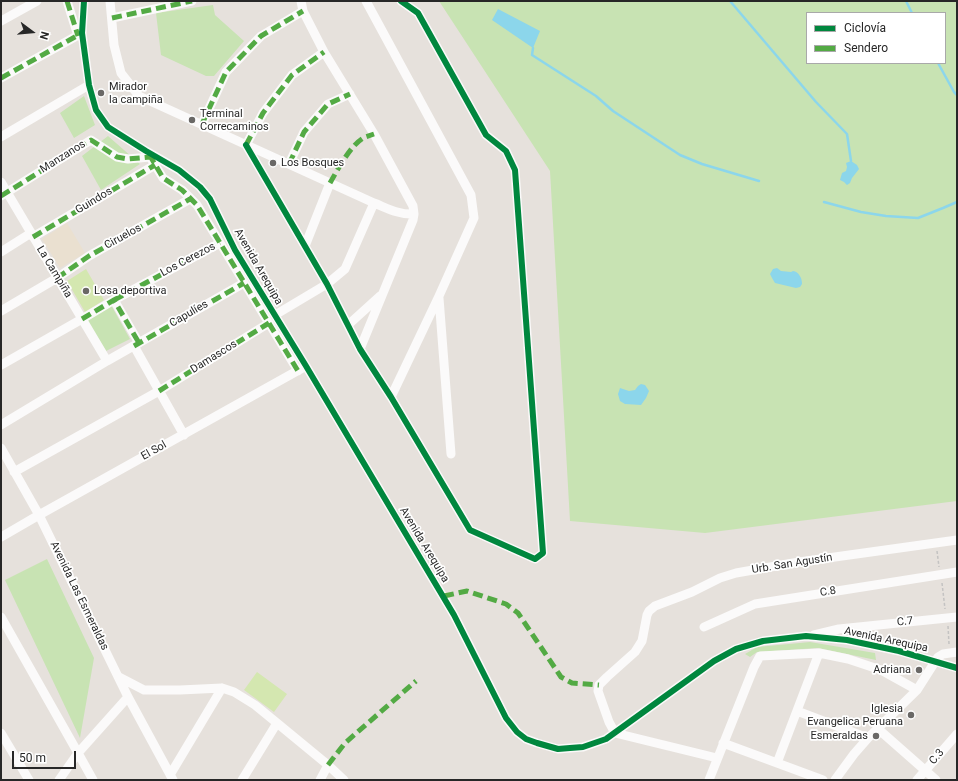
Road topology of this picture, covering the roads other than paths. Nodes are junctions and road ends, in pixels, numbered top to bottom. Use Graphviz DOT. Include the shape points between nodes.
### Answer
graph roads {
  1 [pos="37,1"];
  2 [pos="68,1"];
  3 [pos="84,1"];
  4 [pos="110,1"];
  5 [pos="192,1"];
  6 [pos="301,1"];
  7 [pos="366,1"];
  8 [pos="401,1"];
  9 [pos="303,11"];
  10 [pos="112,18"];
  11 [pos="1,21"];
  12 [pos="80,34"];
  13 [pos="324,52"];
  14 [pos="1,78"];
  15 [pos="89,85"];
  16 [pos="350,94"];
  17 [pos="202,124"];
  18 [pos="1,137"];
  19 [pos="246,144"];
  20 [pos="151,158"];
  21 [pos="289,164"];
  22 [pos="1,182"];
  23 [pos="330,183"];
  24 [pos="4,194"];
  25 [pos="190,199"];
  26 [pos="374,203"];
  27 [pos="414,214"];
  28 [pos="32,235"];
  29 [pos="220,242"];
  30 [pos="305,246"];
  31 [pos="1,252"];
  32 [pos="58,278"];
  33 [pos="244,283"];
  34 [pos="327,284"];
  35 [pos="383,294"];
  36 [pos="439,296"];
  37 [pos="114,300"];
  38 [pos="1,311"];
  39 [pos="275,315"];
  40 [pos="82,319"];
  41 [pos="269,323"];
  42 [pos="348,325"];
  43 [pos="136,345"];
  44 [pos="360,349"];
  45 [pos="107,361"];
  46 [pos="1,366"];
  47 [pos="302,368"];
  48 [pos="159,391"];
  49 [pos="391,397"];
  50 [pos="1,425"];
  51 [pos="184,435"];
  52 [pos="1,448"];
  53 [pos="452,454"];
  54 [pos="14,472"];
  55 [pos="39,515"];
  56 [pos="1,537"];
  57 [pos="957,540"];
  58 [pos="957,572"];
  59 [pos="1,617"];
  60 [pos="957,617"];
  61 [pos="704,627"];
  62 [pos="806,636"];
  63 [pos="954,652"];
  64 [pos="819,653"];
  65 [pos="935,661"];
  66 [pos="957,668"];
  67 [pos="118,677"];
  68 [pos="222,688"];
  69 [pos="917,690"];
  70 [pos="128,697"];
  71 [pos="797,712"];
  72 [pos="277,723"];
  73 [pos="877,728"];
  74 [pos="1,733"];
  75 [pos="615,733"];
  76 [pos="957,734"];
  77 [pos="868,738"];
  78 [pos="723,743"];
  79 [pos="78,753"];
  80 [pos="718,758"];
  81 [pos="777,763"];
  82 [pos="328,765"];
  83 [pos="925,770"];
  84 [pos="171,778"];
  85 [pos="29,780"];
  86 [pos="59,780"];
  87 [pos="92,780"];
  88 [pos="242,780"];
  89 [pos="320,780"];
  90 [pos="344,780"];
  91 [pos="709,780"];
  92 [pos="823,780"];
  93 [pos="835,780"];
  94 [pos="917,780"];
  95 [pos="936,780"];
  1 -- 11 [label="street"];
  2 -- 12 [label="street"];
  3 -- 12 [label="street, Avenida Arequipa"];
  4 -- 10 [label="street"];
  5 -- 10 [label="street"];
  6 -- 9 [label="street"];
  7 -- 36 [label="street" via="471,195 474,218"];
  8 -- 49 [label="street" via="418,13 486,135 506,151 515,170 543,554 535,559 470,530"];
  9 -- 13 [label="street"];
  9 -- 17 [label="street" via="261,36 226,72"];
  10 -- 17 [label="street" via="114,45 121,73 139,96"];
  12 -- 14 [label="street"];
  12 -- 15 [label="street, Avenida Arequipa"];
  13 -- 16 [label="street"];
  13 -- 19 [label="street" via="292,76 263,113"];
  15 -- 18 [label="street"];
  15 -- 20 [label="street, Avenida Arequipa" via="96,110 108,127"];
  16 -- 21 [label="street" via="328,104 304,132"];
  16 -- 27 [label="street" via="410,199"];
  17 -- 19 [label="street"];
  19 -- 21 [label="street"];
  19 -- 30 [label="street"];
  20 -- 24 [label="street, Manzanos" via="117,157 91,140"];
  20 -- 25 [label="street" via="163,178 182,190"];
  20 -- 28 [label="street, Guindos"];
  20 -- 39 [label="street, Avenida Arequipa" via="179,170 210,199 235,250"];
  21 -- 23 [label="street"];
  22 -- 24 [label="street, La Campiña"];
  23 -- 26 [label="street"];
  23 -- 30 [label="street"];
  24 -- 28 [label="street, La Campiña"];
  25 -- 29 [label="street"];
  25 -- 32 [label="street, Ciruelos" via="89,256"];
  26 -- 27 [label="street" via="398,213"];
  26 -- 34 [label="street" via="345,269"];
  27 -- 35 [label="street"];
  28 -- 31 [label="street, Guindos"];
  28 -- 32 [label="street, La Campiña"];
  29 -- 33 [label="street"];
  29 -- 37 [label="street, Los Cerezos"];
  30 -- 34 [label="street"];
  32 -- 38 [label="street, Ciruelos"];
  32 -- 40 [label="street, La Campiña"];
  33 -- 41 [label="street"];
  33 -- 43 [label="street, Capulíes"];
  34 -- 39 [label="street"];
  34 -- 42 [label="street"];
  35 -- 42 [label="street"];
  35 -- 44 [label="street"];
  36 -- 49 [label="street"];
  36 -- 53 [label="street"];
  37 -- 40 [label="street, Los Cerezos"];
  37 -- 43 [label="street"];
  39 -- 47 [label="street, Avenida Arequipa"];
  40 -- 45 [label="street, La Campiña"];
  40 -- 46 [label="street, Los Cerezos"];
  41 -- 47 [label="street"];
  41 -- 48 [label="street, Damascos"];
  42 -- 44 [label="street"];
  43 -- 45 [label="street, Capulíes"];
  43 -- 48 [label="street"];
  44 -- 49 [label="street"];
  45 -- 50 [label="street, Capulíes"];
  47 -- 51 [label="street, El Sol"];
  47 -- 75 [label="street, Avenida Arequipa" via="454,615 506,718 517,732 526,739 558,749 583,747"];
  48 -- 51 [label="street"];
  48 -- 54 [label="street, Damascos"];
  51 -- 55 [label="street, El Sol"];
  52 -- 54 [label="street, Avenida Las Esmeraldas"];
  54 -- 55 [label="street, Avenida Las Esmeraldas"];
  55 -- 56 [label="street, El Sol"];
  55 -- 67 [label="street, Avenida Las Esmeraldas"];
  57 -- 75 [label="street, Urb. San Agustín" via="736,573 654,606 647,615 642,641 635,652 599,686 598,691"];
  58 -- 61 [label="street, C.8" via="755,604"];
  59 -- 79 [label="street"];
  60 -- 62 [label="street, C.7" via="839,629"];
  62 -- 65 [label="street, Avenida Arequipa" via="847,640"];
  62 -- 75 [label="street, Avenida Arequipa" via="763,641 736,649 714,661"];
  63 -- 65 [label="street" via="942,654"];
  64 -- 69 [label="street" via="881,670"];
  64 -- 71 [label="street"];
  64 -- 78 [label="street" via="760,656"];
  65 -- 66 [label="street, Avenida Arequipa"];
  65 -- 69 [label="street"];
  67 -- 68 [label="street" via="144,690"];
  67 -- 70 [label="street, Avenida Las Esmeraldas"];
  68 -- 72 [label="street" via="255,705"];
  68 -- 84 [label="street"];
  69 -- 73 [label="street"];
  70 -- 79 [label="street"];
  70 -- 84 [label="street"];
  71 -- 77 [label="street"];
  71 -- 81 [label="street"];
  72 -- 82 [label="street"];
  72 -- 88 [label="street"];
  73 -- 77 [label="street"];
  73 -- 83 [label="street"];
  74 -- 85 [label="street"];
  75 -- 80 [label="street"];
  76 -- 83 [label="street, C.3"];
  77 -- 93 [label="street"];
  78 -- 80 [label="street"];
  78 -- 81 [label="street"];
  79 -- 86 [label="street"];
  79 -- 87 [label="street"];
  80 -- 91 [label="street"];
  81 -- 92 [label="street"];
  82 -- 89 [label="street"];
  82 -- 90 [label="street"];
  83 -- 94 [label="street, C.3"];
  83 -- 95 [label="street"];
}
